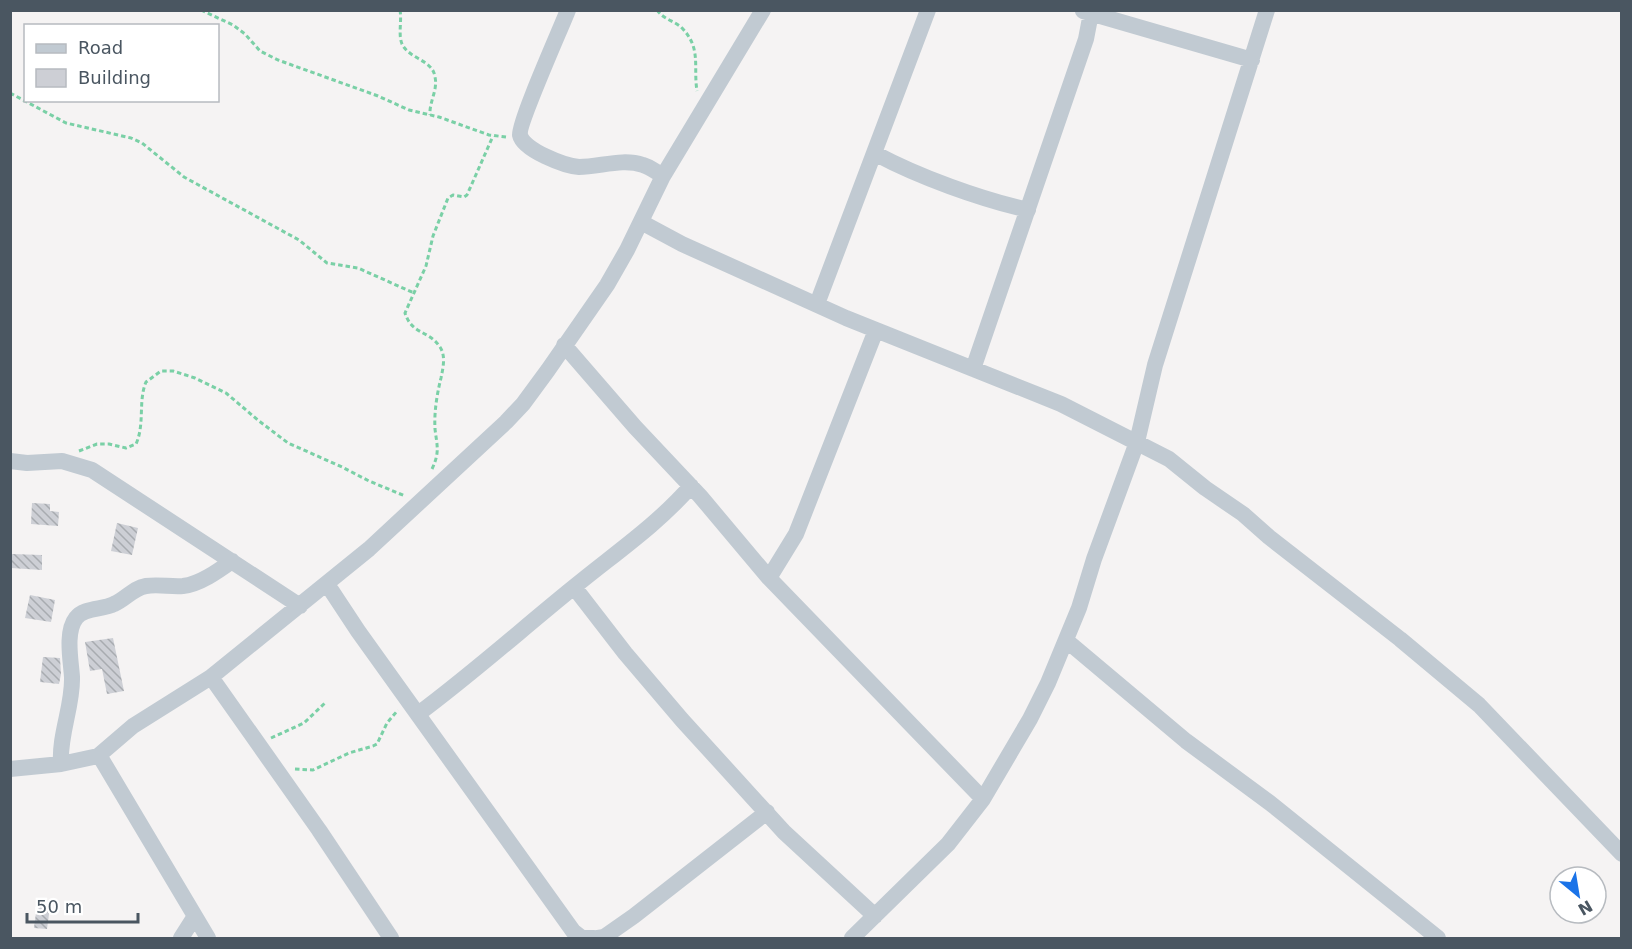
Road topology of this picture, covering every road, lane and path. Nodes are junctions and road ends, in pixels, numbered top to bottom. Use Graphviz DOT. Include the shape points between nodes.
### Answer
graph roads {
  1 [pos="201,10"];
  2 [pos="400,10"];
  3 [pos="568,10"];
  4 [pos="657,10"];
  5 [pos="763,10"];
  6 [pos="928,10"];
  7 [pos="1267,10"];
  8 [pos="1086,12"];
  9 [pos="1252,60"];
  10 [pos="10,93"];
  11 [pos="24,100"];
  12 [pos="27,102"];
  13 [pos="701,114"];
  14 [pos="430,115"];
  15 [pos="493,136"];
  16 [pos="520,136"];
  17 [pos="876,154"];
  18 [pos="663,176"];
  19 [pos="1028,210"];
  20 [pos="641,222"];
  21 [pos="414,293"];
  22 [pos="817,304"];
  23 [pos="876,330"];
  24 [pos="564,345"];
  25 [pos="972,369"];
  26 [pos="1137,442"];
  27 [pos="10,461"];
  28 [pos="65,462"];
  29 [pos="691,486"];
  30 [pos="423,499"];
  31 [pos="232,561"];
  32 [pos="769,578"];
  33 [pos="327,584"];
  34 [pos="574,586"];
  35 [pos="300,606"];
  36 [pos="1067,640"];
  37 [pos="212,677"];
  38 [pos="326,702"];
  39 [pos="413,707"];
  40 [pos="258,742"];
  41 [pos="99,756"];
  42 [pos="61,764"];
  43 [pos="10,769"];
  44 [pos="278,772"];
  45 [pos="982,799"];
  46 [pos="767,812"];
  47 [pos="1622,854"];
  48 [pos="195,916"];
  49 [pos="875,916"];
  50 [pos="574,935"];
  51 [pos="212,937"];
  52 [pos="181,939"];
  53 [pos="391,939"];
  54 [pos="596,939"];
  55 [pos="852,939"];
  56 [pos="1438,939"];
  1 -- 14 [label="path" via="233,25 260,51 278,60"];
  2 -- 14 [label="path" via="403,45 434,73"];
  3 -- 16 [label="street"];
  4 -- 13 [label="path" via="678,25 692,43"];
  5 -- 13 [label="street"];
  6 -- 17 [label="street"];
  7 -- 9 [label="street"];
  8 -- 9 [label="street"];
  8 -- 19 [label="street" via="1086,39"];
  9 -- 26 [label="street" via="1155,365"];
  10 -- 11 [label="path"];
  12 -- 21 [label="path" via="66,123 142,143 183,177 299,240 327,263 358,268"];
  13 -- 18 [label="street"];
  14 -- 15 [label="path"];
  15 -- 16 [label="path"];
  15 -- 21 [label="path" via="467,195 448,198"];
  16 -- 18 [label="street" via="528,145 562,164 576,167 633,163"];
  17 -- 19 [label="street" via="996,202"];
  17 -- 22 [label="street"];
  18 -- 20 [label="street"];
  19 -- 25 [label="street"];
  20 -- 22 [label="street"];
  20 -- 24 [label="street" via="607,285"];
  21 -- 30 [label="path" via="406,318 414,329 434,339 443,355 436,402 439,446"];
  22 -- 23 [label="street"];
  23 -- 25 [label="street"];
  23 -- 32 [label="street" via="796,534"];
  24 -- 29 [label="street"];
  24 -- 30 [label="street" via="524,404"];
  25 -- 26 [label="street" via="1061,404"];
  26 -- 36 [label="street"];
  26 -- 47 [label="street" via="1169,459 1243,514 1444,675 1479,705"];
  27 -- 28 [label="street"];
  28 -- 30 [label="path" via="90,446 109,444 126,448 136,444 146,382 161,372 174,371 226,393 288,443 369,481"];
  28 -- 31 [label="street" via="92,470"];
  29 -- 32 [label="street"];
  29 -- 34 [label="street" via="654,525"];
  30 -- 33 [label="street"];
  31 -- 35 [label="street"];
  31 -- 42 [label="street" via="189,585 145,586 113,605 77,616 70,638 72,686"];
  32 -- 45 [label="street"];
  33 -- 35 [label="street"];
  33 -- 39 [label="street"];
  34 -- 39 [label="street" via="462,681"];
  34 -- 46 [label="street" via="682,720"];
  35 -- 37 [label="street"];
  36 -- 45 [label="street" via="1030,719"];
  36 -- 56 [label="street" via="1186,741"];
  37 -- 40 [label="street"];
  37 -- 41 [label="street" via="134,726"];
  38 -- 40 [label="path" via="304,723"];
  39 -- 44 [label="path" via="394,713 373,746 313,770"];
  39 -- 50 [label="street"];
  40 -- 44 [label="street"];
  41 -- 42 [label="street"];
  41 -- 48 [label="street"];
  42 -- 43 [label="street"];
  44 -- 53 [label="street"];
  45 -- 49 [label="street" via="948,844"];
  46 -- 49 [label="street"];
  46 -- 54 [label="street" via="634,916"];
  48 -- 51 [label="street"];
  48 -- 52 [label="street"];
  49 -- 55 [label="street"];
  50 -- 54 [label="street"];
}
